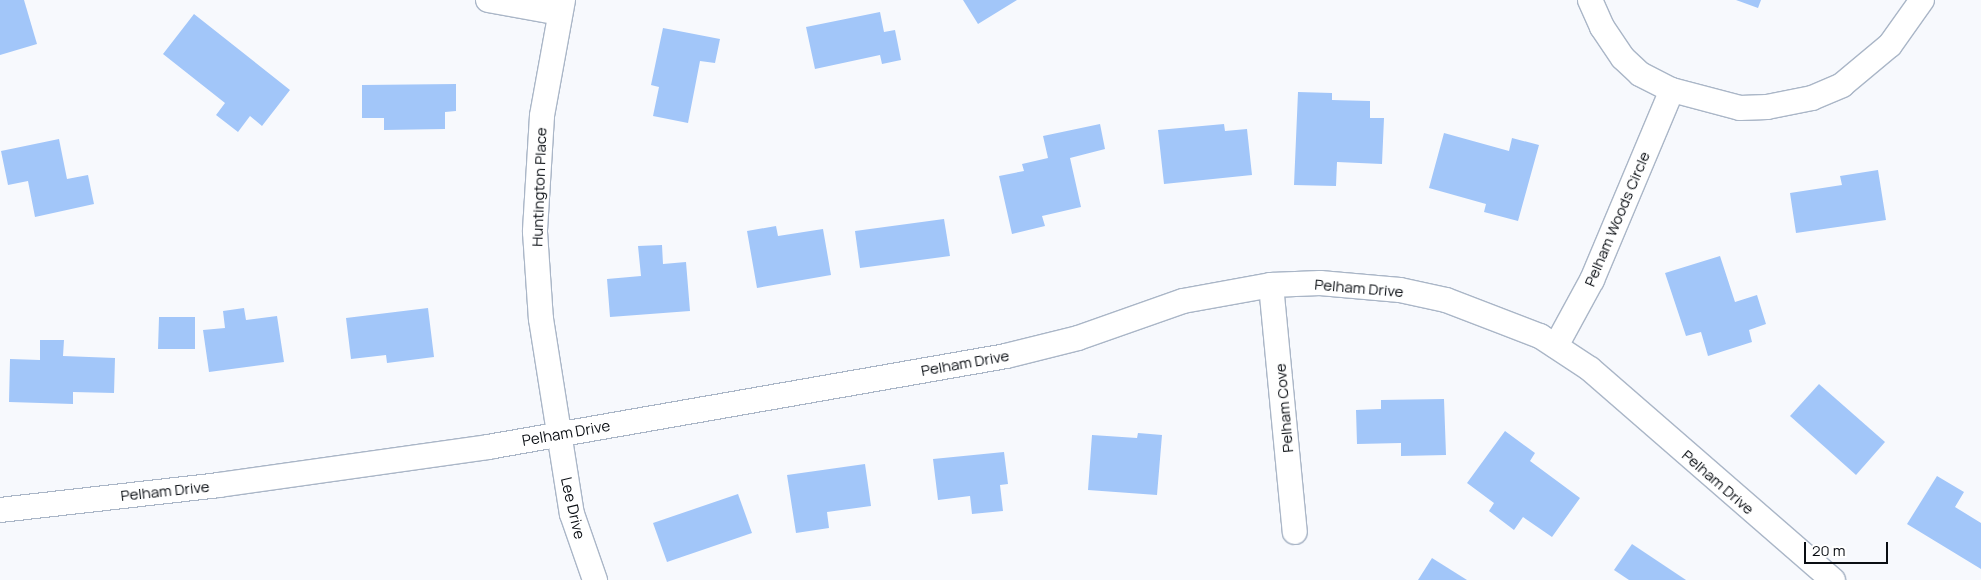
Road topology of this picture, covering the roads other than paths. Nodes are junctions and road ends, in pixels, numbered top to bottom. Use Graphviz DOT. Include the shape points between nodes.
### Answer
graph roads {
  1 [pos="488,0"];
  2 [pos="1590,0"];
  3 [pos="1922,0"];
  4 [pos="561,6"];
  5 [pos="1672,90"];
  6 [pos="1271,285"];
  7 [pos="1556,346"];
  8 [pos="558,434"];
  9 [pos="0,510"];
  10 [pos="1295,532"];
  11 [pos="595,580"];
  12 [pos="1833,580"];
  1 -- 4 [label="street"];
  2 -- 5 [label="street" via="1602,27 1623,58 1640,74"];
  3 -- 5 [label="street" via="1890,45 1862,71 1842,85 1812,98 1767,107 1740,108"];
  4 -- 8 [label="street, Huntington Place" via="542,116 535,232 541,319"];
  5 -- 7 [label="street, Pelham Woods Circle" via="1592,280"];
  6 -- 7 [label="street, Pelham Drive" via="1320,284 1400,290 1492,316"];
  6 -- 8 [label="street, Pelham Drive" via="1183,301 1078,338 1006,356"];
  6 -- 10 [label="street, Pelham Cove"];
  7 -- 12 [label="street, Pelham Drive" via="1590,369"];
  8 -- 9 [label="street, Pelham Drive" via="219,485"];
  8 -- 11 [label="street, Lee Drive" via="572,514"];
}
